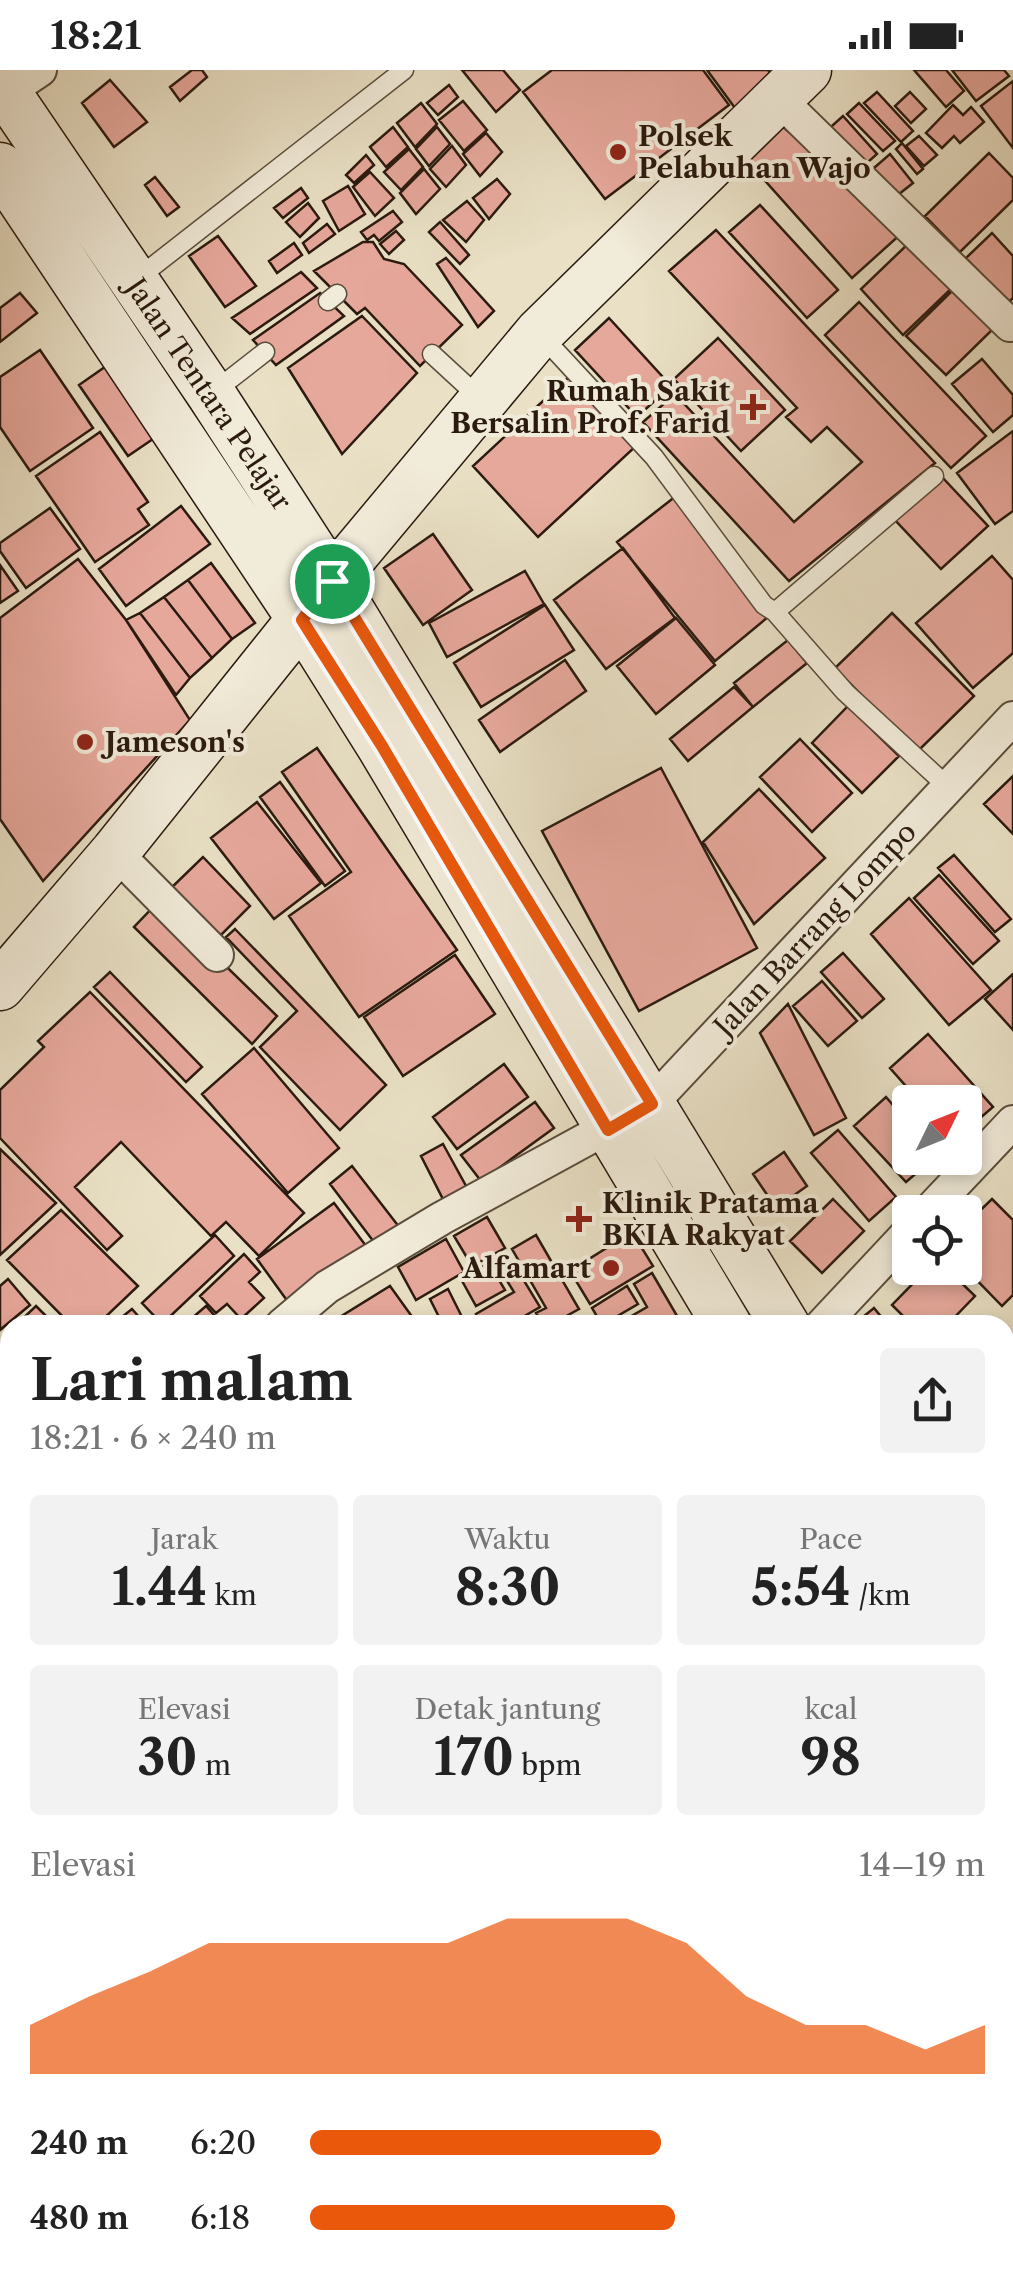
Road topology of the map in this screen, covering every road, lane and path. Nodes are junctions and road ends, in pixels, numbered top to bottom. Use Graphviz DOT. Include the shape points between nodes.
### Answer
graph roads {
  1 [pos="404,70"];
  2 [pos="793,84"];
  3 [pos="12,86"];
  4 [pos="0,167"];
  5 [pos="134,282"];
  6 [pos="1010,325"];
  7 [pos="538,333"];
  8 [pos="265,352"];
  9 [pos="432,354"];
  10 [pos="211,394"];
  11 [pos="484,402"];
  12 [pos="934,476"];
  13 [pos="332,581"];
  14 [pos="775,612"];
  15 [pos="302,620"];
  16 [pos="1013,718"];
  17 [pos="948,787"];
  18 [pos="115,852"];
  19 [pos="217,955"];
  20 [pos="0,986"];
  21 [pos="652,1104"];
  22 [pos="1013,1122"];
  23 [pos="608,1130"];
  24 [pos="944,1195"];
  25 [pos="892,1250"];
  26 [pos="297,1315"];
  27 [pos="721,1315"];
  28 [pos="779,1315"];
  29 [pos="831,1315"];
  1 -- 5 [label="lane"];
  2 -- 6 [label="street"];
  2 -- 7 [label="main road"];
  3 -- 5 [label="main road, Jalan Tentara Pelajar"];
  4 -- 15 [label="main road, Jalan Tentara Pelajar"];
  5 -- 10 [label="main road, Jalan Tentara Pelajar"];
  7 -- 11 [label="main road"];
  7 -- 14 [label="lane" via="654,457"];
  8 -- 10 [label="lane"];
  9 -- 11 [label="lane"];
  10 -- 13 [label="main road, Jalan Tentara Pelajar"];
  11 -- 13 [label="main road"];
  12 -- 14 [label="lane"];
  13 -- 15 [label="main road"];
  13 -- 21 [label="main road, Jalan Tentara Pelajar"];
  14 -- 17 [label="lane" via="845,692"];
  15 -- 18 [label="main road"];
  15 -- 23 [label="main road, Jalan Tentara Pelajar"];
  16 -- 17 [label="street, Jalan Barrang Lompo"];
  17 -- 21 [label="street, Jalan Barrang Lompo"];
  18 -- 19 [label="street"];
  18 -- 20 [label="main road"];
  21 -- 23 [label="street, Jalan Barrang Lompo"];
  21 -- 28 [label="main road, Jalan Tentara Pelajar"];
  22 -- 24 [label="street"];
  23 -- 26 [label="street, Jalan Barrang Lompo" via="442,1218 327,1287"];
  23 -- 27 [label="main road, Jalan Tentara Pelajar"];
  25 -- 29 [label="street"];
}
